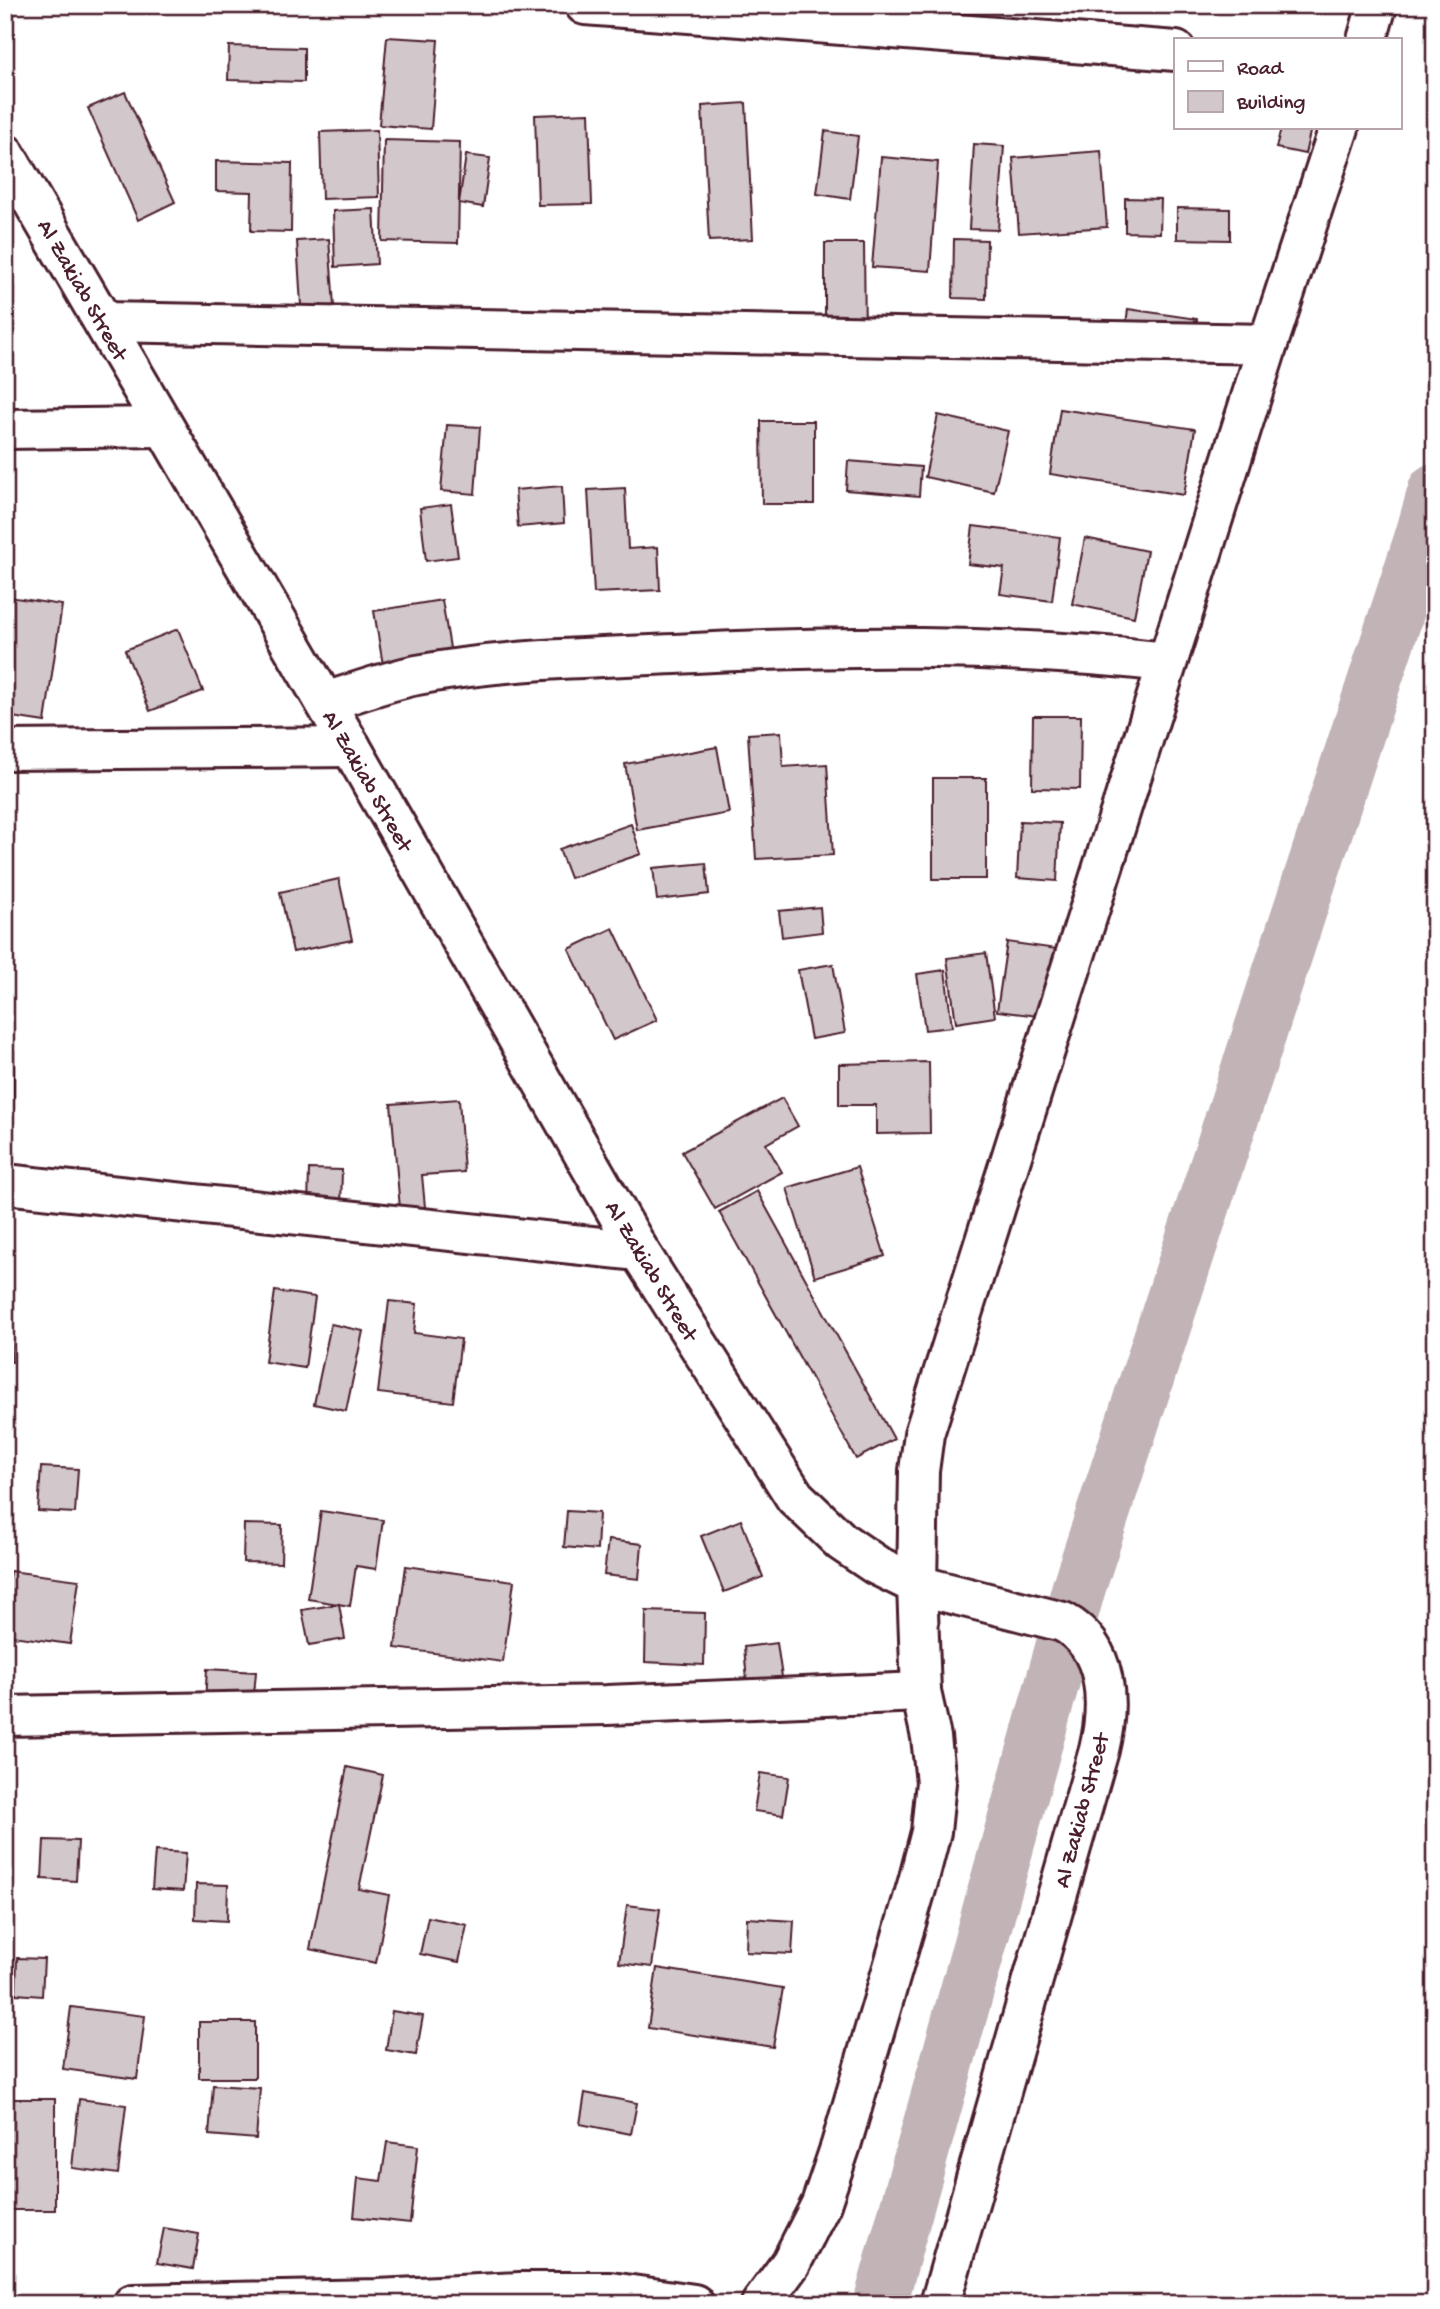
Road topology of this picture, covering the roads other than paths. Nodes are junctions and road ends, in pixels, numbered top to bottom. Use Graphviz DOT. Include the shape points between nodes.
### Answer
graph roads {
  1 [pos="585,5"];
  2 [pos="1377,5"];
  3 [pos="1368,38"];
  4 [pos="1174,51"];
  5 [pos="1338,130"];
  6 [pos="5,154"];
  7 [pos="104,322"];
  8 [pos="1268,344"];
  9 [pos="163,427"];
  10 [pos="5,429"];
  11 [pos="1167,662"];
  12 [pos="325,702"];
  13 [pos="351,747"];
  14 [pos="5,750"];
  15 [pos="5,1184"];
  16 [pos="639,1251"];
  17 [pos="916,1585"];
  18 [pos="921,1692"];
  19 [pos="5,1716"];
  20 [pos="377,2301"];
  21 [pos="133,2304"];
  22 [pos="694,2304"];
  23 [pos="761,2304"];
  24 [pos="940,2304"];
  1 -- 4 [label="street"];
  2 -- 3 [label="street"];
  5 -- 8 [label="street"];
  6 -- 7 [label="street, Al Zakiab Street"];
  7 -- 8 [label="street"];
  7 -- 9 [label="street, Al Zakiab Street"];
  8 -- 11 [label="street"];
  9 -- 10 [label="street"];
  9 -- 12 [label="street, Al Zakiab Street"];
  11 -- 12 [label="street" via="1063,652 775,648 475,666 414,676"];
  11 -- 17 [label="street" via="924,1434"];
  12 -- 13 [label="street, Al Zakiab Street"];
  13 -- 14 [label="street"];
  13 -- 16 [label="street, Al Zakiab Street"];
  15 -- 16 [label="street"];
  16 -- 17 [label="street, Al Zakiab Street" via="795,1497 842,1542"];
  17 -- 18 [label="street"];
  17 -- 24 [label="street, Al Zakiab Street" via="1063,1622 1077,1630 1097,1657 1104,1713 1099,1750"];
  18 -- 19 [label="street" via="607,1705"];
  18 -- 23 [label="street" via="936,1782 931,1832 918,1882 821,2204 791,2263"];
  20 -- 21 [label="street"];
  20 -- 22 [label="street" via="611,2292"];
}
